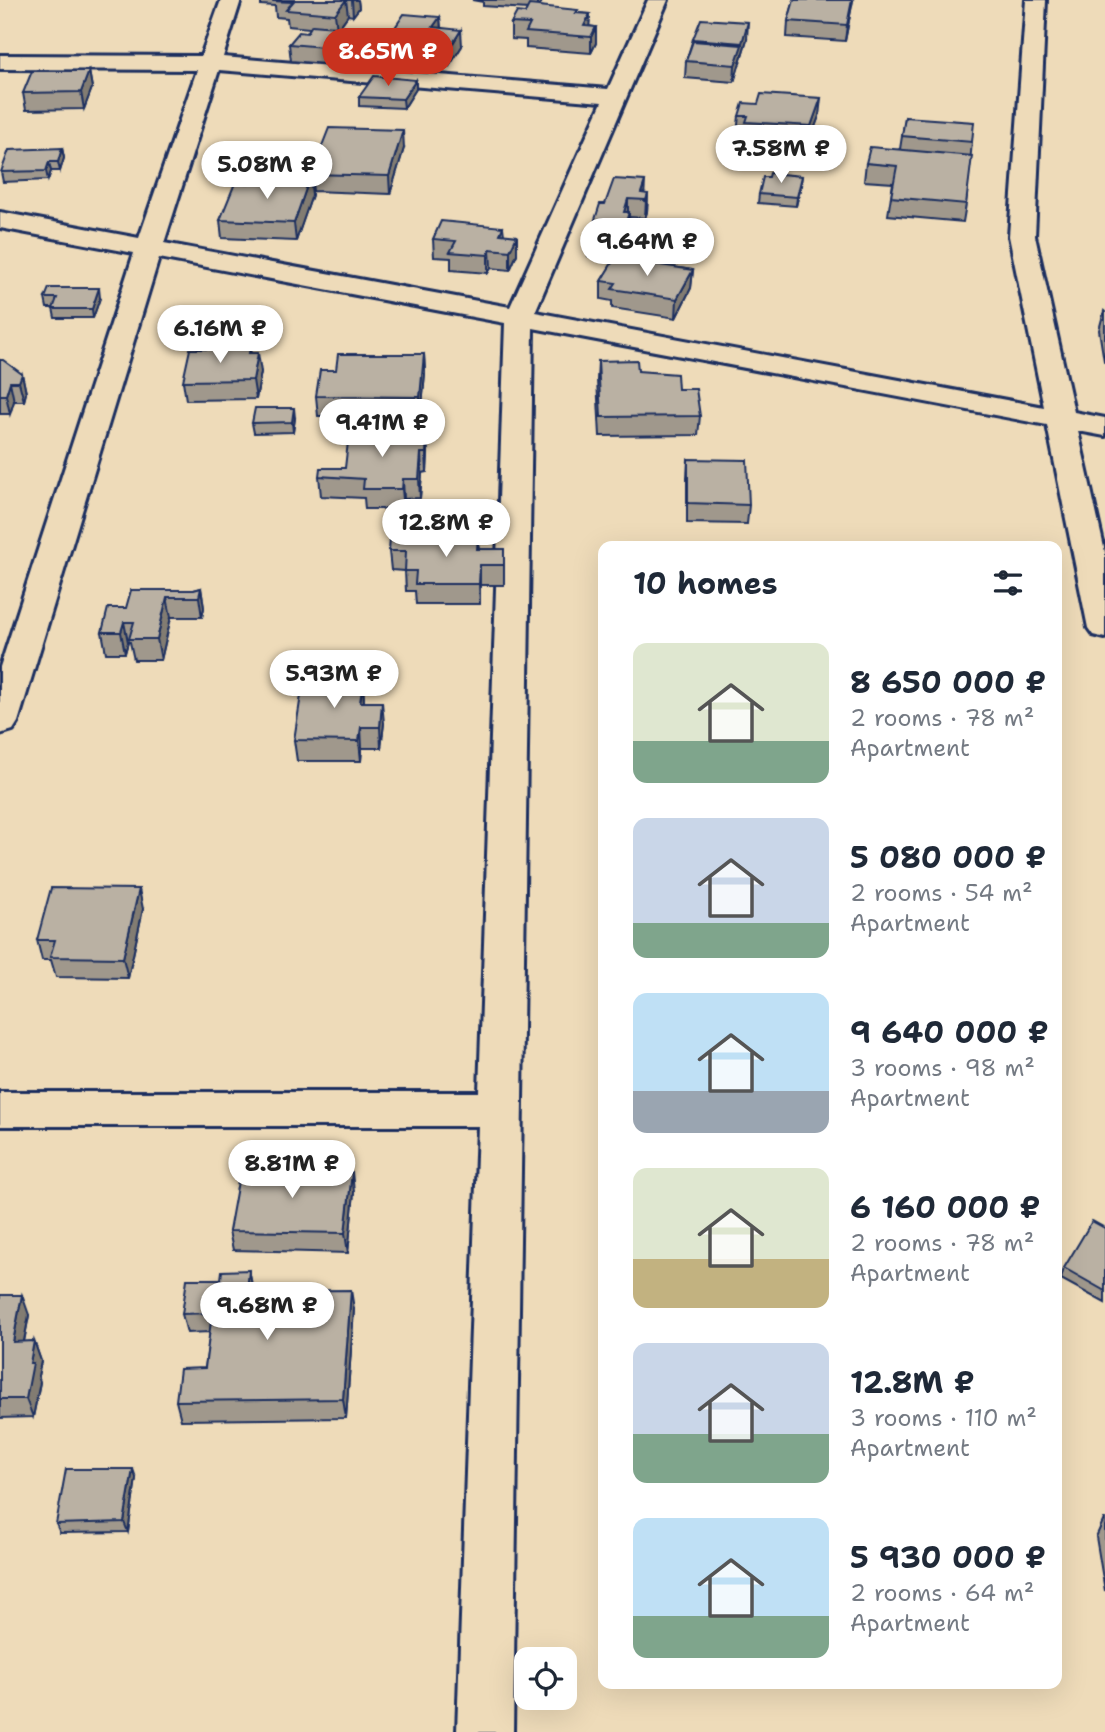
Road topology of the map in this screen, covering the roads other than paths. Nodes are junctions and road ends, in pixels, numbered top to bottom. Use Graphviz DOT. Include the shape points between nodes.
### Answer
graph roads {
  1 [pos="231,0"];
  2 [pos="658,0"];
  3 [pos="1036,0"];
  4 [pos="0,62"];
  5 [pos="210,63"];
  6 [pos="616,96"];
  7 [pos="0,220"];
  8 [pos="149,248"];
  9 [pos="519,318"];
  10 [pos="1061,419"];
  11 [pos="1105,427"];
  12 [pos="1105,628"];
  13 [pos="0,722"];
  14 [pos="0,1109"];
  15 [pos="500,1110"];
  16 [pos="485,1732"];
  1 -- 5 [label="street"];
  2 -- 6 [label="street"];
  3 -- 10 [label="street" via="1022,236"];
  4 -- 5 [label="street"];
  5 -- 6 [label="street"];
  5 -- 8 [label="street"];
  6 -- 9 [label="street"];
  7 -- 8 [label="street"];
  8 -- 9 [label="street"];
  8 -- 13 [label="street"];
  9 -- 10 [label="street"];
  9 -- 15 [label="street"];
  10 -- 11 [label="street"];
  10 -- 12 [label="street"];
  14 -- 15 [label="street"];
  15 -- 16 [label="street"];
}
